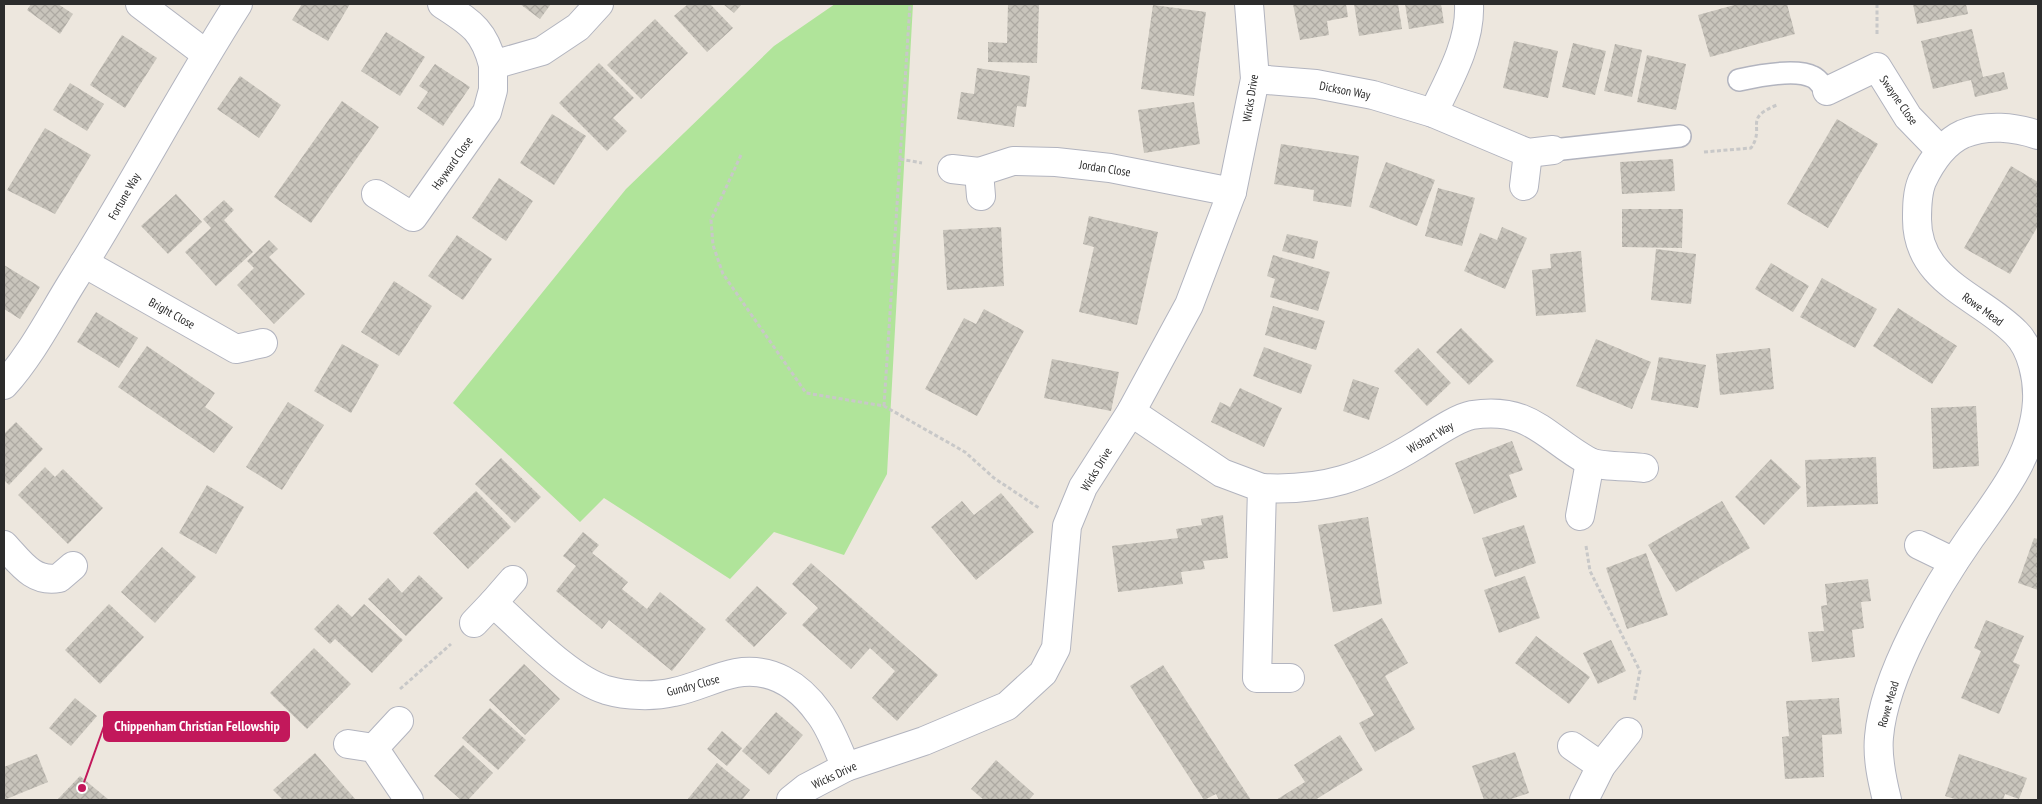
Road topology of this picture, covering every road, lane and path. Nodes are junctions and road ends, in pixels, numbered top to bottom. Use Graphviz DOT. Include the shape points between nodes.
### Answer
graph roads {
  1 [pos="140,4"];
  2 [pos="238,4"];
  3 [pos="442,4"];
  4 [pos="599,4"];
  5 [pos="910,4"];
  6 [pos="1249,4"];
  7 [pos="1469,4"];
  8 [pos="206,54"];
  9 [pos="493,65"];
  10 [pos="1255,79"];
  11 [pos="1739,80"];
  12 [pos="1827,91"];
  13 [pos="1433,113"];
  14 [pos="2038,135"];
  15 [pos="1680,136"];
  16 [pos="1940,150"];
  17 [pos="1540,152"];
  18 [pos="1695,153"];
  19 [pos="741,155"];
  20 [pos="952,169"];
  21 [pos="1524,186"];
  22 [pos="1232,192"];
  23 [pos="376,194"];
  24 [pos="84,263"];
  25 [pos="263,343"];
  26 [pos="9,371"];
  27 [pos="884,406"];
  28 [pos="1131,412"];
  29 [pos="1590,462"];
  30 [pos="1644,468"];
  31 [pos="1262,488"];
  32 [pos="1580,516"];
  33 [pos="1067,526"];
  34 [pos="4,545"];
  35 [pos="1919,545"];
  36 [pos="1954,562"];
  37 [pos="73,566"];
  38 [pos="513,580"];
  39 [pos="492,603"];
  40 [pos="474,623"];
  41 [pos="1290,678"];
  42 [pos="399,721"];
  43 [pos="1628,732"];
  44 [pos="348,744"];
  45 [pos="1572,746"];
  46 [pos="374,748"];
  47 [pos="1601,766"];
  48 [pos="846,767"];
  49 [pos="409,800"];
  50 [pos="792,800"];
  51 [pos="1584,800"];
  52 [pos="1887,800"];
  1 -- 8 [label="street"];
  2 -- 8 [label="street, Fortune Way"];
  3 -- 9 [label="street, Hayward Close" via="472,24 488,45"];
  4 -- 9 [label="street" via="578,27 542,51"];
  5 -- 27 [label="path"];
  6 -- 10 [label="street, Wicks Drive"];
  7 -- 13 [label="street" via="1465,38"];
  8 -- 24 [label="street, Fortune Way"];
  9 -- 23 [label="street, Hayward Close" via="494,90 487,112 413,217"];
  10 -- 13 [label="street, Dickson Way" via="1316,84 1374,94"];
  10 -- 22 [label="street, Wicks Drive"];
  11 -- 12 [label="lane" via="1765,74 1792,74 1813,77"];
  12 -- 16 [label="street, Swayne Close" via="1877,67 1908,117"];
  12 -- 18 [label="path" via="1763,111 1756,119 1755,142 1751,148"];
  13 -- 17 [label="street, Dickson Way"];
  14 -- 16 [label="street, Rowe Mead" via="2012,128 1971,131"];
  15 -- 17 [label="lane"];
  16 -- 36 [label="street, Rowe Mead" via="1920,186 1917,209 1919,239 1937,272 2016,333 2028,350 2037,400 2032,434 2022,461"];
  17 -- 21 [label="street"];
  19 -- 27 [label="path" via="711,220 713,245 723,274 806,393"];
  20 -- 22 [label="street, Jordan Close" via="980,184 1013,161 1056,162 1110,168"];
  22 -- 28 [label="street, Wicks Drive" via="1189,304"];
  24 -- 25 [label="street, Bright Close" via="236,359"];
  24 -- 26 [label="street, Fortune Way"];
  27 -- 33 [label="path" via="965,452 994,478"];
  28 -- 31 [label="street, Wishart Way" via="1222,473"];
  28 -- 33 [label="street, Wicks Drive" via="1083,488"];
  29 -- 30 [label="street"];
  29 -- 31 [label="street, Wishart Way" via="1524,418 1498,414 1471,415 1364,474 1327,485"];
  29 -- 32 [label="street"];
  31 -- 41 [label="street" via="1257,678"];
  32 -- 43 [label="path" via="1590,571 1640,671"];
  33 -- 48 [label="street, Wicks Drive" via="1056,648 1043,673 1007,706 924,741"];
  34 -- 37 [label="street" via="25,568 41,578 59,578"];
  35 -- 36 [label="street"];
  36 -- 52 [label="street, Rowe Mead" via="1907,645 1884,712 1879,738 1880,771"];
  38 -- 39 [label="street"];
  39 -- 40 [label="street"];
  39 -- 48 [label="street, Gundry Close" via="567,668 606,690 650,695 673,692 734,674 755,672 777,677 798,688 820,714"];
  40 -- 42 [label="path" via="392,697"];
  42 -- 46 [label="street"];
  43 -- 47 [label="street"];
  44 -- 46 [label="street"];
  45 -- 47 [label="street"];
  46 -- 49 [label="street"];
  47 -- 51 [label="street"];
  48 -- 50 [label="street, Wicks Drive" via="806,788"];
}
